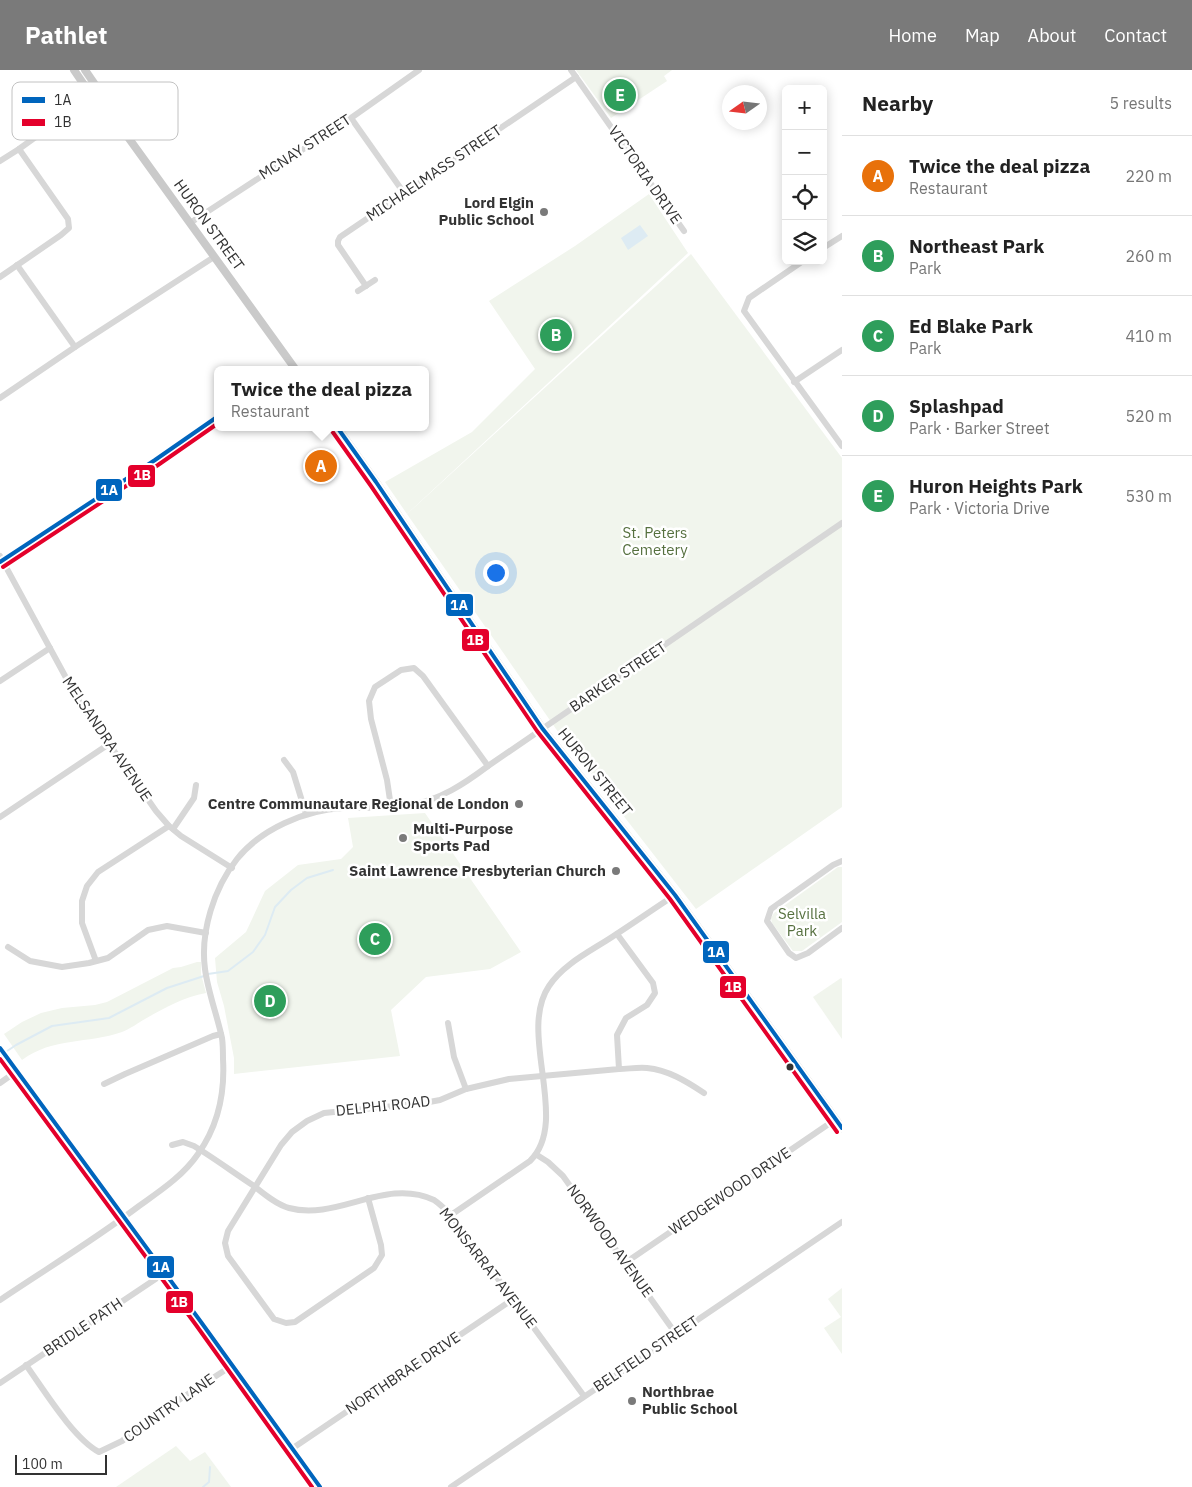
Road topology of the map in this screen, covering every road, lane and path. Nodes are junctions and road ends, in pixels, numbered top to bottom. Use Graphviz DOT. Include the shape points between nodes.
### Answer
graph roads {
  1 [pos="74,70"];
  2 [pos="85,70"];
  3 [pos="419,70"];
  4 [pos="571,70"];
  5 [pos="576,76"];
  6 [pos="82,82"];
  7 [pos="93,82"];
  8 [pos="350,118"];
  9 [pos="32,140"];
  10 [pos="130,140"];
  11 [pos="19,149"];
  12 [pos="0,161"];
  13 [pos="404,193"];
  14 [pos="190,223"];
  15 [pos="684,231"];
  16 [pos="842,236"];
  17 [pos="827,245"];
  18 [pos="214,257"];
  19 [pos="17,265"];
  20 [pos="797,265"];
  21 [pos="0,277"];
  22 [pos="375,280"];
  23 [pos="366,286"];
  24 [pos="358,291"];
  25 [pos="75,347"];
  26 [pos="842,350"];
  27 [pos="291,366"];
  28 [pos="794,382"];
  29 [pos="0,398"];
  30 [pos="214,420"];
  31 [pos="340,431"];
  32 [pos="842,446"];
  33 [pos="842,523"];
  34 [pos="1,559"];
  35 [pos="50,648"];
  36 [pos="0,681"];
  37 [pos="542,728"];
  38 [pos="109,744"];
  39 [pos="284,760"];
  40 [pos="488,766"];
  41 [pos="196,785"];
  42 [pos="391,807"];
  43 [pos="306,814"];
  44 [pos="0,817"];
  45 [pos="171,828"];
  46 [pos="842,862"];
  47 [pos="232,868"];
  48 [pos="675,895"];
  49 [pos="842,928"];
  50 [pos="206,933"];
  51 [pos="617,934"];
  52 [pos="8,947"];
  53 [pos="96,960"];
  54 [pos="448,1023"];
  55 [pos="221,1034"];
  56 [pos="0,1048"];
  57 [pos="619,1069"];
  58 [pos="17,1071"];
  59 [pos="542,1076"];
  60 [pos="0,1083"];
  61 [pos="104,1084"];
  62 [pos="466,1089"];
  63 [pos="704,1093"];
  64 [pos="836,1119"];
  65 [pos="842,1128"];
  66 [pos="172,1145"];
  67 [pos="201,1150"];
  68 [pos="537,1155"];
  69 [pos="255,1187"];
  70 [pos="368,1198"];
  71 [pos="451,1215"];
  72 [pos="124,1217"];
  73 [pos="842,1222"];
  74 [pos="625,1262"];
  75 [pos="166,1272"];
  76 [pos="513,1299"];
  77 [pos="0,1300"];
  78 [pos="676,1334"];
  79 [pos="26,1365"];
  80 [pos="233,1365"];
  81 [pos="0,1383"];
  82 [pos="584,1396"];
  83 [pos="293,1448"];
  84 [pos="320,1487"];
  85 [pos="451,1487"];
  1 -- 6 [label="main road, HURON STREET"];
  2 -- 7 [label="main road, HURON STREET"];
  3 -- 8 [label="street, MCNAY STREET"];
  4 -- 5 [label="street, VICTORIA DRIVE"];
  5 -- 13 [label="street, MICHAELMASS STREET"];
  5 -- 15 [label="street, VICTORIA DRIVE"];
  8 -- 13 [label="street"];
  8 -- 14 [label="street, MCNAY STREET"];
  9 -- 11 [label="street"];
  10 -- 14 [label="main road, HURON STREET"];
  11 -- 12 [label="street"];
  11 -- 19 [label="street" via="68,219 69,228"];
  13 -- 23 [label="street, MICHAELMASS STREET" via="338,241"];
  14 -- 18 [label="main road, HURON STREET"];
  16 -- 17 [label="street"];
  18 -- 25 [label="street"];
  18 -- 27 [label="main road, HURON STREET"];
  19 -- 21 [label="street"];
  19 -- 25 [label="street"];
  20 -- 28 [label="street" via="749,298 744,311"];
  22 -- 23 [label="street"];
  23 -- 24 [label="street"];
  25 -- 29 [label="street"];
  26 -- 28 [label="street"];
  28 -- 32 [label="street"];
  30 -- 34 [label="street"];
  31 -- 37 [label="main road, HURON STREET"];
  33 -- 37 [label="street, BARKER STREET"];
  34 -- 35 [label="street, MELSANDRA AVENUE"];
  35 -- 36 [label="street"];
  35 -- 38 [label="street, MELSANDRA AVENUE" via="77,698"];
  37 -- 40 [label="street, BARKER STREET"];
  37 -- 48 [label="main road, HURON STREET"];
  38 -- 44 [label="street"];
  38 -- 45 [label="street, MELSANDRA AVENUE"];
  39 -- 43 [label="street" via="292,772"];
  40 -- 42 [label="street, BARKER STREET" via="437,798"];
  40 -- 42 [label="street" via="423,676 414,668 401,670 375,687 369,702"];
  41 -- 45 [label="street" via="194,798"];
  42 -- 43 [label="street, BARKER STREET" via="341,808"];
  43 -- 47 [label="street, BARKER STREET" via="257,839"];
  45 -- 47 [label="street, MELSANDRA AVENUE"];
  45 -- 53 [label="street" via="98,872 87,886 82,901 82,923"];
  46 -- 49 [label="street" via="771,909 767,921 796,958"];
  47 -- 50 [label="street, BARKER STREET" via="209,915"];
  48 -- 51 [label="street"];
  48 -- 64 [label="main road, HURON STREET"];
  50 -- 53 [label="street" via="167,926 148,930 108,958"];
  50 -- 55 [label="street, BARKER STREET" via="205,971"];
  51 -- 57 [label="street" via="653,983 655,993 647,1004 626,1018 617,1035"];
  51 -- 59 [label="street" via="568,966 550,984 542,999 539,1014"];
  52 -- 53 [label="street" via="30,960 62,967"];
  54 -- 62 [label="street" via="454,1057"];
  55 -- 61 [label="street"];
  55 -- 67 [label="street, BARKER STREET" via="222,1100 213,1129"];
  56 -- 58 [label="street"];
  57 -- 59 [label="street, DELPHI ROAD"];
  57 -- 63 [label="street, DELPHI ROAD" via="663,1071"];
  58 -- 60 [label="street"];
  58 -- 72 [label="street"];
  59 -- 62 [label="street, DELPHI ROAD" via="509,1079"];
  59 -- 68 [label="street" via="545,1128"];
  62 -- 69 [label="street, DELPHI ROAD" via="440,1100 324,1113 307,1120 281,1145"];
  64 -- 65 [label="main road, HURON STREET"];
  64 -- 74 [label="street, WEDGEWOOD DRIVE"];
  66 -- 67 [label="street, MONSARRAT AVENUE" via="183,1142"];
  67 -- 69 [label="street, MONSARRAT AVENUE"];
  67 -- 72 [label="street, BARKER STREET" via="172,1182"];
  68 -- 71 [label="street"];
  68 -- 74 [label="street, NORWOOD AVENUE" via="563,1176"];
  69 -- 70 [label="street, MONSARRAT AVENUE" via="287,1208 308,1212"];
  69 -- 70 [label="street, DELPHI ROAD" via="228,1231 225,1243 228,1256 274,1319 286,1323 295,1322 374,1268 382,1255"];
  70 -- 71 [label="street, MONSARRAT AVENUE" via="414,1193 435,1201"];
  71 -- 76 [label="street, MONSARRAT AVENUE"];
  72 -- 75 [label="street"];
  72 -- 77 [label="street, BARKER STREET"];
  73 -- 78 [label="street, BELFIELD STREET"];
  74 -- 78 [label="street, NORWOOD AVENUE"];
  75 -- 79 [label="street, BRIDLE PATH"];
  75 -- 80 [label="street"];
  76 -- 82 [label="street, MONSARRAT AVENUE"];
  76 -- 83 [label="street, NORTHBRAE DRIVE"];
  78 -- 82 [label="street, BELFIELD STREET"];
  79 -- 80 [label="street, COUNTRY LANE" via="79,1436 99,1452 122,1441 157,1414"];
  79 -- 81 [label="street, BRIDLE PATH"];
  80 -- 83 [label="street"];
  82 -- 85 [label="street, BELFIELD STREET"];
  83 -- 84 [label="street"];
}
